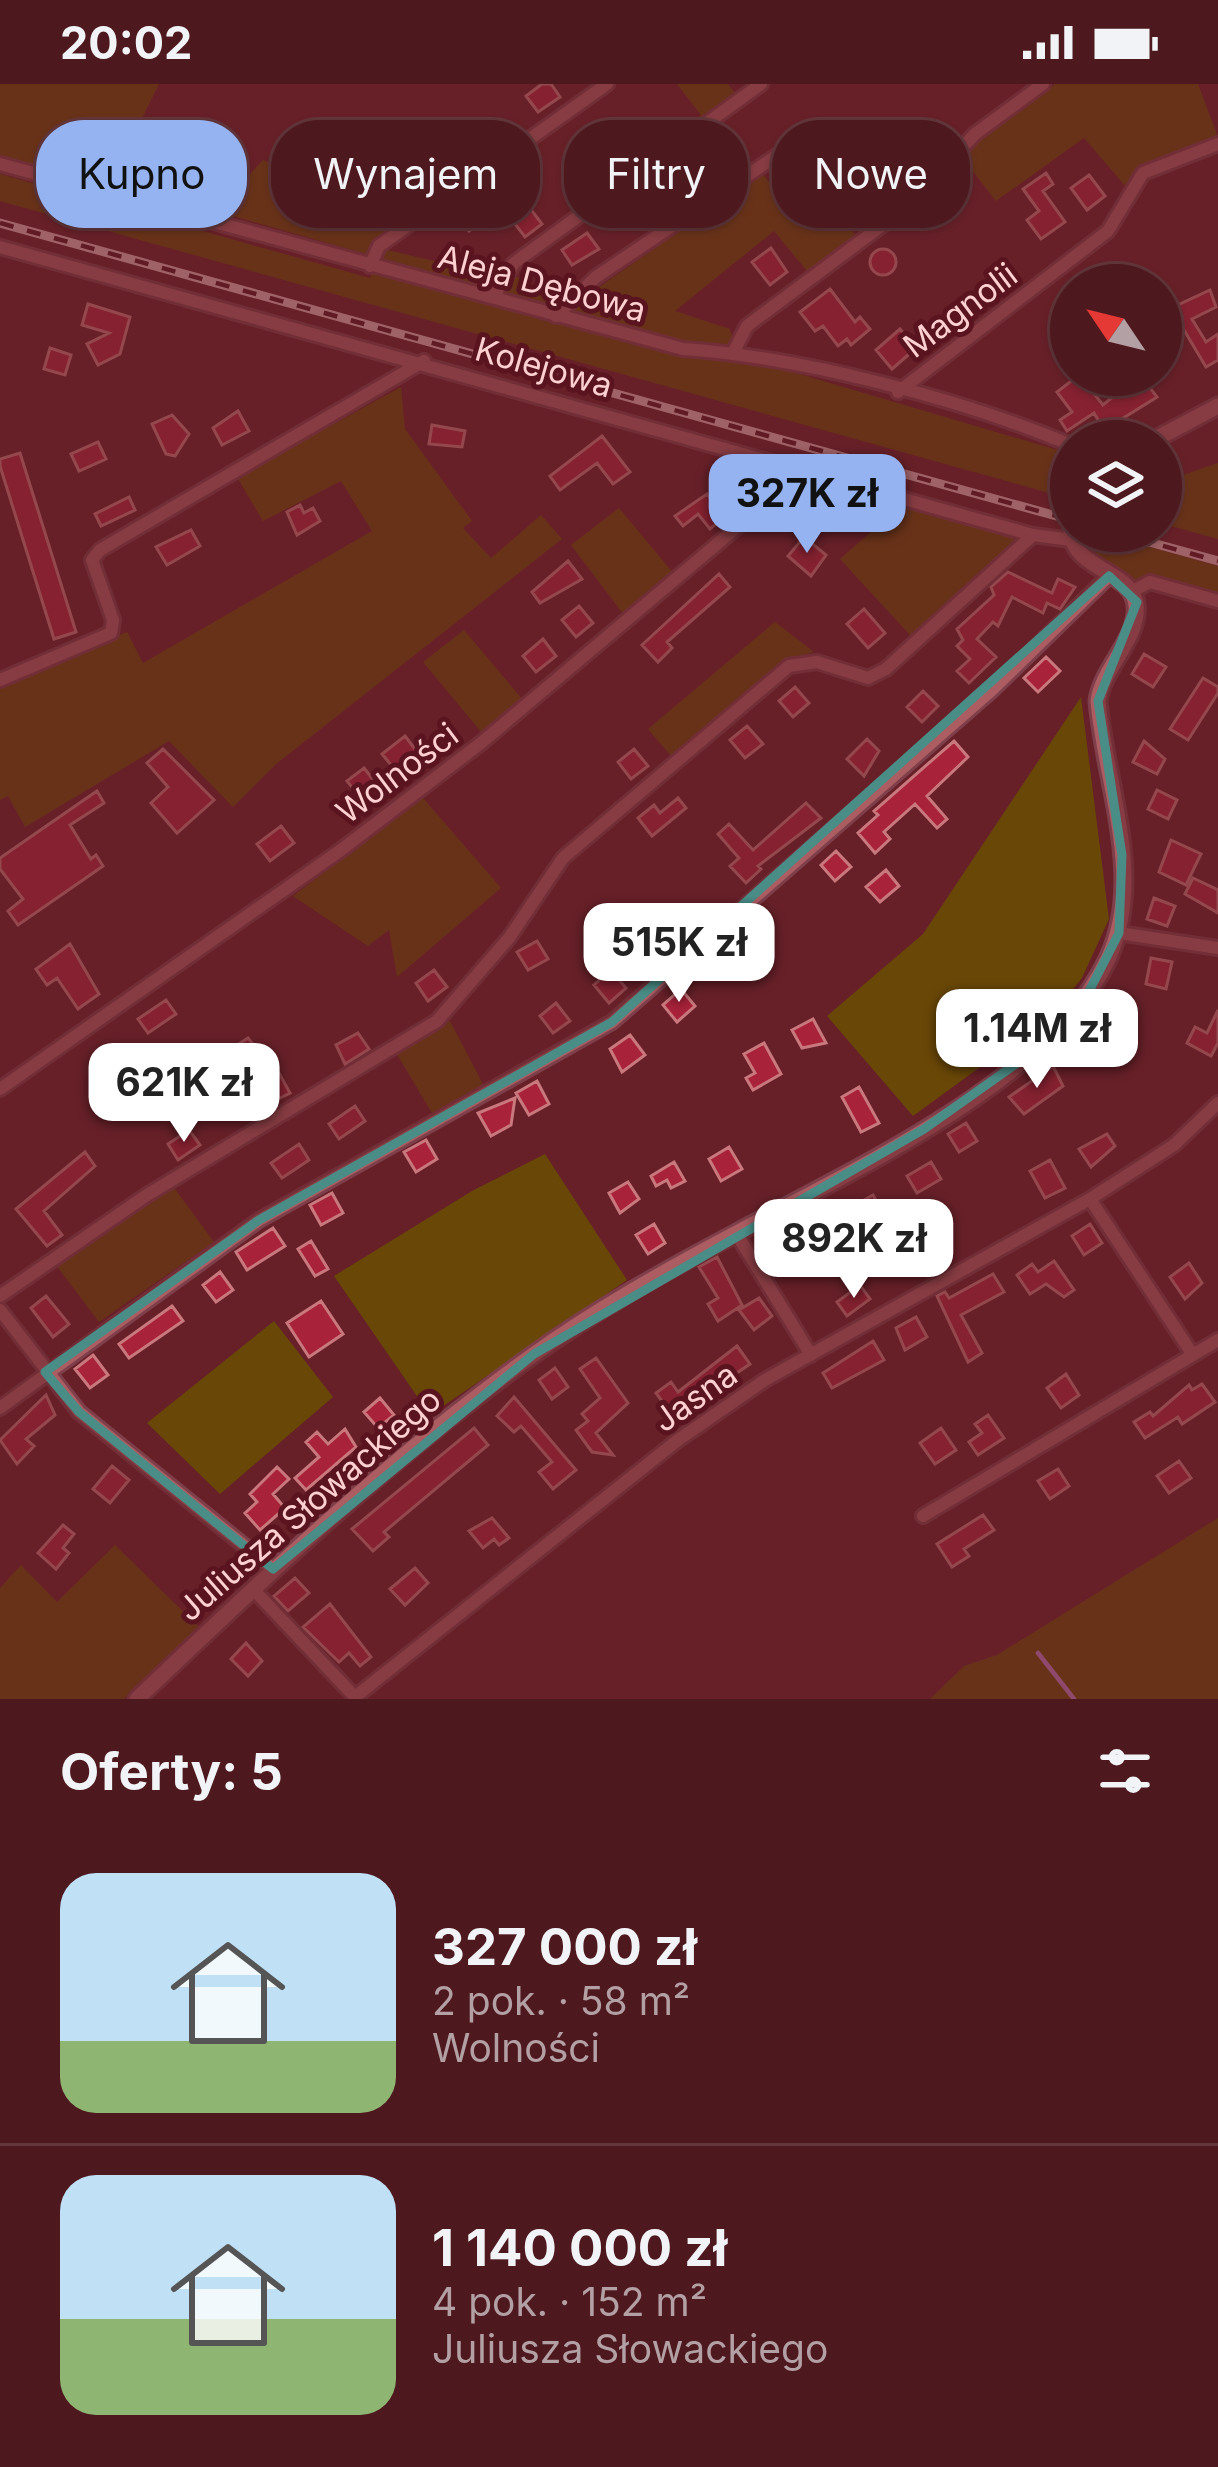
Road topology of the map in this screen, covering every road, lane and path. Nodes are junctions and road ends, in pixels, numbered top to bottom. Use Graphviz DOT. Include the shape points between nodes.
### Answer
graph roads {
  1 [pos="607,84"];
  2 [pos="761,84"];
  3 [pos="1043,84"];
  4 [pos="1218,144"];
  5 [pos="772,159"];
  6 [pos="0,164"];
  7 [pos="0,247"];
  8 [pos="370,266"];
  9 [pos="494,297"];
  10 [pos="577,297"];
  11 [pos="556,316"];
  12 [pos="582,322"];
  13 [pos="733,352"];
  14 [pos="424,361"];
  15 [pos="898,392"];
  16 [pos="1218,406"];
  17 [pos="1182,425"];
  18 [pos="1050,437"];
  19 [pos="801,467"];
  20 [pos="1033,535"];
  21 [pos="1050,535"];
  22 [pos="1081,552"];
  23 [pos="1109,576"];
  24 [pos="1131,592"];
  25 [pos="1218,602"];
  26 [pos="0,680"];
  27 [pos="1119,933"];
  28 [pos="1218,947"];
  29 [pos="0,1089"];
  30 [pos="1218,1103"];
  31 [pos="1090,1199"];
  32 [pos="736,1233"];
  33 [pos="0,1296"];
  34 [pos="0,1310"];
  35 [pos="1218,1340"];
  36 [pos="811,1355"];
  37 [pos="1193,1355"];
  38 [pos="46,1372"];
  39 [pos="0,1408"];
  40 [pos="923,1516"];
  41 [pos="273,1569"];
  42 [pos="253,1589"];
  43 [pos="137,1699"];
  1 -- 8 [label="street" via="379,246"];
  2 -- 9 [label="street" via="514,263"];
  3 -- 13 [label="street" via="975,134 908,206 747,326"];
  4 -- 15 [label="street, Magnolii" via="1143,173 1108,231"];
  5 -- 10 [label="street"];
  6 -- 8 [label="street, Aleja Dębowa"];
  7 -- 14 [label="street, Kolejowa"];
  8 -- 9 [label="street, Aleja Dębowa"];
  9 -- 11 [label="street, Aleja Dębowa"];
  10 -- 11 [label="street"];
  10 -- 12 [label="street"];
  11 -- 12 [label="street, Aleja Dębowa"];
  12 -- 13 [label="street, Aleja Dębowa" via="683,349"];
  13 -- 15 [label="street, Aleja Dębowa"];
  14 -- 19 [label="street, Kolejowa"];
  14 -- 26 [label="street" via="100,550 92,560 113,620 106,639"];
  15 -- 18 [label="street, Aleja Dębowa"];
  16 -- 17 [label="street"];
  19 -- 20 [label="street, Kolejowa"];
  19 -- 29 [label="street, Wolności" via="481,743"];
  20 -- 21 [label="street, Kolejowa"];
  20 -- 33 [label="street" via="886,669 868,678 805,660 789,666 562,858 509,938 437,1021 147,1195"];
  22 -- 23 [label="street"];
  23 -- 24 [label="street"];
  23 -- 38 [label="street" via="992,690 612,1022 259,1220"];
  24 -- 25 [label="street" via="1150,582"];
  24 -- 27 [label="street, Juliusza Słowackiego" via="1135,618 1098,700 1125,884"];
  27 -- 28 [label="street"];
  27 -- 32 [label="street, Juliusza Słowackiego" via="1084,1000 1034,1052 924,1129"];
  30 -- 31 [label="street, Jasna" via="1174,1145"];
  31 -- 36 [label="street, Jasna"];
  31 -- 37 [label="street"];
  32 -- 36 [label="street"];
  32 -- 41 [label="street, Juliusza Słowackiego" via="534,1354 352,1496"];
  34 -- 38 [label="street"];
  35 -- 37 [label="street"];
  36 -- 42 [label="street, Jasna" via="598,1499 355,1697"];
  37 -- 40 [label="street"];
  38 -- 39 [label="street"];
  38 -- 41 [label="street" via="79,1412"];
  41 -- 42 [label="street, Juliusza Słowackiego"];
  42 -- 43 [label="street, Juliusza Słowackiego"];
}
